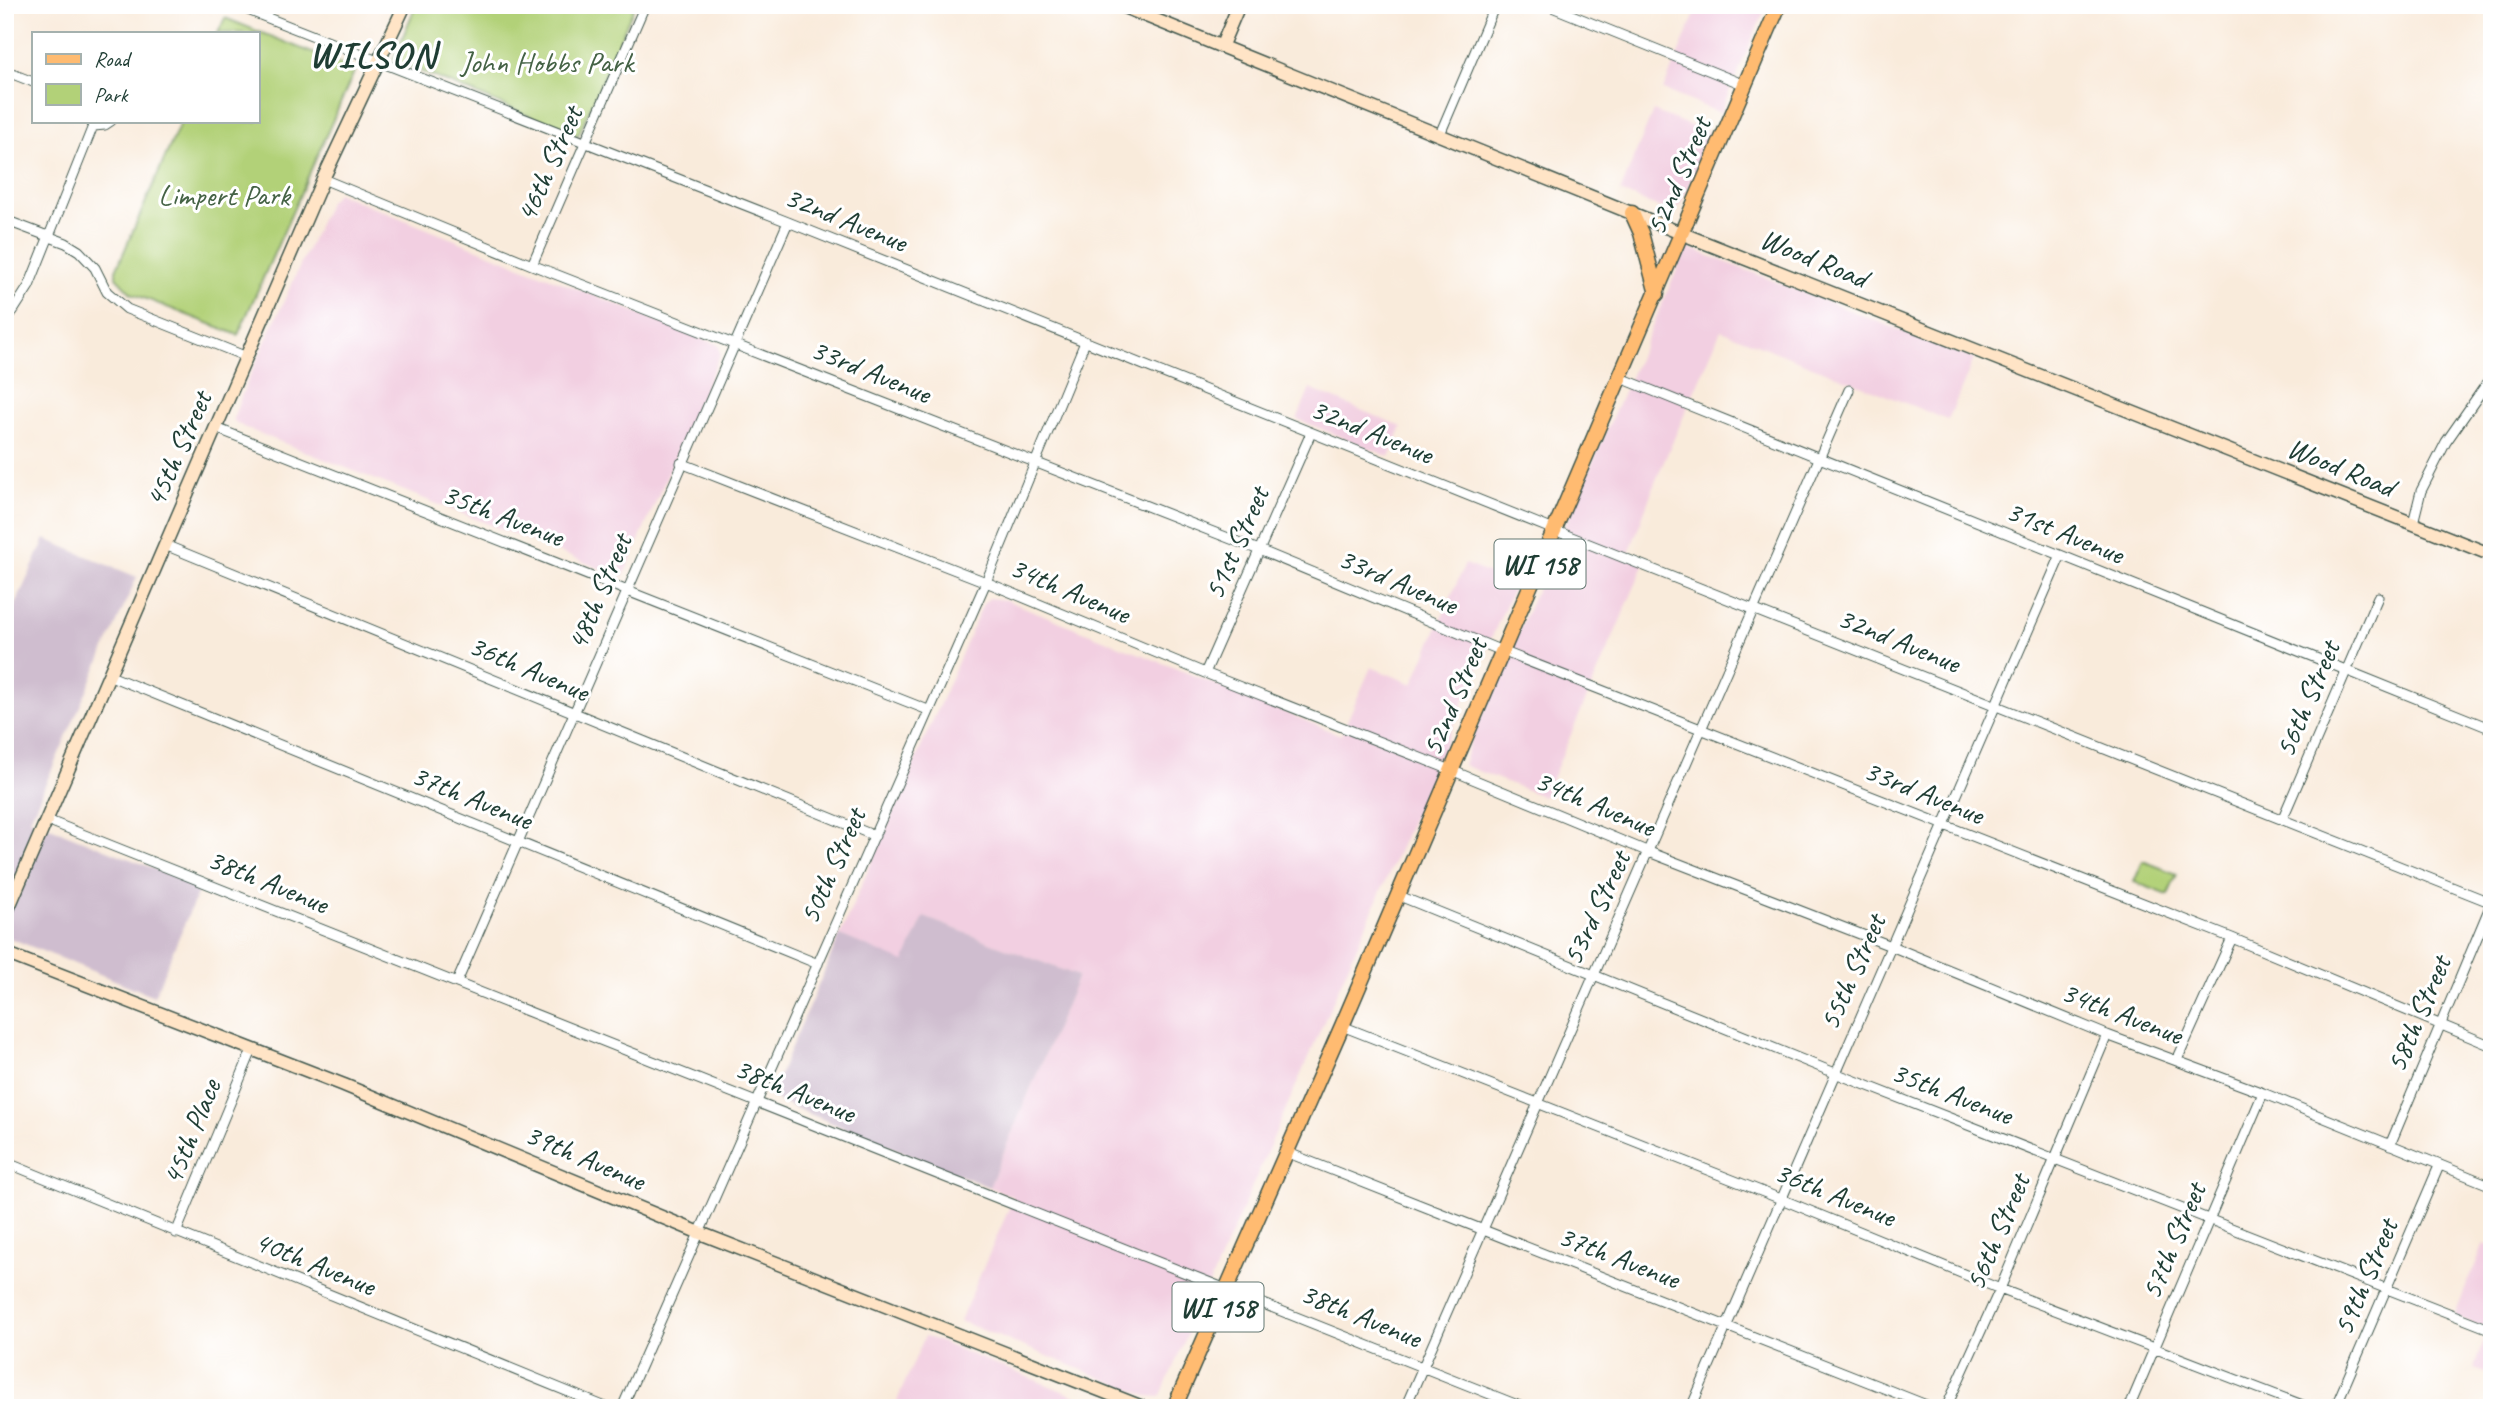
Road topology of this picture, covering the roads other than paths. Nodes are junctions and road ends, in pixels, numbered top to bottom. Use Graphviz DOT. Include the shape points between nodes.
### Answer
graph roads {
  1 [pos="235,5"];
  2 [pos="405,5"];
  3 [pos="645,5"];
  4 [pos="1119,5"];
  5 [pos="1239,5"];
  6 [pos="1495,5"];
  7 [pos="1547,5"];
  8 [pos="1779,5"];
  9 [pos="1222,45"];
  10 [pos="378,62"];
  11 [pos="5,71"];
  12 [pos="32,82"];
  13 [pos="1745,85"];
  14 [pos="94,124"];
  15 [pos="1440,134"];
  16 [pos="584,143"];
  17 [pos="323,179"];
  18 [pos="1632,213"];
  19 [pos="5,220"];
  20 [pos="788,222"];
  21 [pos="1683,234"];
  22 [pos="50,237"];
  23 [pos="532,265"];
  24 [pos="1657,294"];
  25 [pos="5,317"];
  26 [pos="1084,342"];
  27 [pos="735,344"];
  28 [pos="247,357"];
  29 [pos="2492,376"];
  30 [pos="1620,378"];
  31 [pos="1849,390"];
  32 [pos="216,428"];
  33 [pos="1311,433"];
  34 [pos="1818,459"];
  35 [pos="681,463"];
  36 [pos="1035,463"];
  37 [pos="2413,523"];
  38 [pos="1554,530"];
  39 [pos="165,545"];
  40 [pos="1259,550"];
  41 [pos="2492,555"];
  42 [pos="2060,557"];
  43 [pos="986,582"];
  44 [pos="626,590"];
  45 [pos="2378,597"];
  46 [pos="1753,608"];
  47 [pos="1502,651"];
  48 [pos="2346,671"];
  49 [pos="1205,673"];
  50 [pos="108,676"];
  51 [pos="1996,705"];
  52 [pos="928,710"];
  53 [pos="573,713"];
  54 [pos="1701,729"];
  55 [pos="2492,729"];
  56 [pos="1451,770"];
  57 [pos="47,820"];
  58 [pos="2282,820"];
  59 [pos="1943,826"];
  60 [pos="875,836"];
  61 [pos="518,842"];
  62 [pos="1648,852"];
  63 [pos="1397,895"];
  64 [pos="2492,902"];
  65 [pos="5,916"];
  66 [pos="2232,938"];
  67 [pos="1891,946"];
  68 [pos="5,953"];
  69 [pos="818,964"];
  70 [pos="1592,975"];
  71 [pos="457,982"];
  72 [pos="2440,1025"];
  73 [pos="1342,1026"];
  74 [pos="2107,1035"];
  75 [pos="2492,1046"];
  76 [pos="252,1050"];
  77 [pos="2177,1060"];
  78 [pos="1835,1073"];
  79 [pos="2263,1093"];
  80 [pos="757,1102"];
  81 [pos="1538,1102"];
  82 [pos="2390,1144"];
  83 [pos="1286,1153"];
  84 [pos="2054,1159"];
  85 [pos="5,1161"];
  86 [pos="2439,1166"];
  87 [pos="2492,1186"];
  88 [pos="1781,1199"];
  89 [pos="2208,1220"];
  90 [pos="1483,1230"];
  91 [pos="176,1233"];
  92 [pos="700,1233"];
  93 [pos="1226,1287"];
  94 [pos="2000,1289"];
  95 [pos="2386,1291"];
  96 [pos="1727,1326"];
  97 [pos="2492,1330"];
  98 [pos="2155,1348"];
  99 [pos="1423,1367"];
  100 [pos="608,1408"];
  101 [pos="622,1408"];
  102 [pos="1145,1408"];
  103 [pos="1174,1408"];
  104 [pos="1405,1408"];
  105 [pos="1525,1408"];
  106 [pos="1691,1408"];
  107 [pos="1934,1408"];
  108 [pos="1946,1408"];
  109 [pos="2129,1408"];
  110 [pos="2310,1408"];
  111 [pos="2335,1408"];
  1 -- 10 [label="street, 32nd Avenue"];
  2 -- 10 [label="street, 45th Street"];
  3 -- 16 [label="street, 46th Street"];
  4 -- 9 [label="street, Wood Road"];
  5 -- 9 [label="street"];
  6 -- 15 [label="street"];
  7 -- 13 [label="street"];
  8 -- 13 [label="main road, 52nd Street / WI 158"];
  9 -- 15 [label="street, Wood Road"];
  10 -- 16 [label="street, 32nd Avenue"];
  10 -- 17 [label="street, 45th Street"];
  11 -- 12 [label="street"];
  13 -- 21 [label="main road, 52nd Street / WI 158"];
  14 -- 22 [label="street"];
  15 -- 18 [label="street, Wood Road"];
  16 -- 20 [label="street, 32nd Avenue"];
  16 -- 23 [label="street, 46th Street"];
  17 -- 23 [label="street, 33rd Avenue"];
  17 -- 28 [label="street, 45th Street"];
  18 -- 21 [label="street, Wood Road"];
  18 -- 24 [label="main road"];
  19 -- 22 [label="street"];
  20 -- 26 [label="street, 32nd Avenue"];
  20 -- 27 [label="street, 48th Street"];
  21 -- 24 [label="main road, 52nd Street / WI 158"];
  21 -- 37 [label="street, Wood Road"];
  22 -- 25 [label="street" via="29,286"];
  22 -- 28 [label="street" via="88,259 107,292 127,309"];
  23 -- 27 [label="street, 33rd Avenue"];
  24 -- 30 [label="main road, 52nd Street / WI 158"];
  26 -- 33 [label="street, 32nd Avenue"];
  26 -- 36 [label="street, 50th Street"];
  27 -- 35 [label="street, 48th Street"];
  27 -- 36 [label="street, 33rd Avenue"];
  28 -- 32 [label="street, 45th Street"];
  29 -- 37 [label="street" via="2446,442 2421,491"];
  30 -- 34 [label="street, 31st Avenue"];
  30 -- 38 [label="main road, 52nd Street / WI 158"];
  31 -- 34 [label="street, 53rd Street"];
  32 -- 39 [label="street, 45th Street"];
  32 -- 44 [label="street, 35th Avenue"];
  33 -- 38 [label="street, 32nd Avenue"];
  33 -- 40 [label="street, 51st Street"];
  34 -- 42 [label="street, 31st Avenue"];
  34 -- 46 [label="street, 53rd Street"];
  35 -- 43 [label="street, 34th Avenue"];
  35 -- 44 [label="street, 48th Street"];
  36 -- 40 [label="street, 33rd Avenue"];
  36 -- 43 [label="street, 50th Street"];
  37 -- 41 [label="street, Wood Road"];
  38 -- 46 [label="street, 32nd Avenue"];
  38 -- 47 [label="main road, 52nd Street / WI 158"];
  39 -- 50 [label="street, 45th Street"];
  39 -- 53 [label="street, 36th Avenue"];
  40 -- 47 [label="street, 33rd Avenue"];
  40 -- 49 [label="street, 51st Street"];
  42 -- 48 [label="street, 31st Avenue"];
  42 -- 51 [label="street, 55th Street"];
  43 -- 49 [label="street, 34th Avenue"];
  43 -- 52 [label="street, 50th Street"];
  44 -- 52 [label="street, 35th Avenue"];
  44 -- 53 [label="street, 48th Street"];
  45 -- 48 [label="street, 56th Street"];
  46 -- 51 [label="street, 32nd Avenue"];
  46 -- 54 [label="street, 53rd Street"];
  47 -- 54 [label="street, 33rd Avenue"];
  47 -- 56 [label="main road, 52nd Street / WI 158"];
  48 -- 55 [label="street, 31st Avenue"];
  48 -- 58 [label="street, 56th Street"];
  49 -- 56 [label="street, 34th Avenue"];
  50 -- 57 [label="street, 45th Street"];
  50 -- 61 [label="street, 37th Avenue"];
  51 -- 58 [label="street, 32nd Avenue"];
  51 -- 59 [label="street, 55th Street"];
  52 -- 60 [label="street, 50th Street"];
  53 -- 60 [label="street, 36th Avenue"];
  53 -- 61 [label="street, 48th Street"];
  54 -- 59 [label="street, 33rd Avenue"];
  54 -- 62 [label="street, 53rd Street"];
  56 -- 62 [label="street, 34th Avenue"];
  56 -- 63 [label="main road, 52nd Street / WI 158"];
  57 -- 65 [label="street, 45th Street"];
  57 -- 71 [label="street, 38th Avenue"];
  58 -- 64 [label="street, 32nd Avenue"];
  59 -- 66 [label="street, 33rd Avenue"];
  59 -- 67 [label="street, 55th Street"];
  60 -- 69 [label="street, 50th Street"];
  61 -- 69 [label="street, 37th Avenue"];
  61 -- 71 [label="street, 48th Street"];
  62 -- 67 [label="street, 34th Avenue"];
  62 -- 70 [label="street, 53rd Street"];
  63 -- 70 [label="street, 35th Avenue"];
  63 -- 73 [label="main road, 52nd Street / WI 158"];
  64 -- 72 [label="street, 58th Street"];
  66 -- 72 [label="street, 33rd Avenue"];
  66 -- 77 [label="street"];
  67 -- 74 [label="street, 34th Avenue"];
  67 -- 78 [label="street, 55th Street"];
  68 -- 76 [label="street, 39th Avenue"];
  69 -- 80 [label="street, 50th Street"];
  70 -- 78 [label="street, 35th Avenue"];
  70 -- 81 [label="street, 53rd Street"];
  71 -- 80 [label="street, 38th Avenue"];
  72 -- 75 [label="street, 33rd Avenue"];
  72 -- 82 [label="street, 58th Street"];
  73 -- 81 [label="street, 36th Avenue"];
  73 -- 83 [label="main road, 52nd Street / WI 158"];
  74 -- 77 [label="street, 34th Avenue"];
  74 -- 84 [label="street, 56th Street"];
  76 -- 91 [label="street, 45th Place"];
  76 -- 92 [label="street, 39th Avenue"];
  77 -- 79 [label="street, 34th Avenue"];
  78 -- 84 [label="street, 35th Avenue"];
  78 -- 88 [label="street, 55th Street"];
  79 -- 82 [label="street, 34th Avenue"];
  79 -- 89 [label="street, 57th Street"];
  80 -- 92 [label="street, 50th Street"];
  80 -- 93 [label="street, 38th Avenue"];
  81 -- 88 [label="street, 36th Avenue"];
  81 -- 90 [label="street, 53rd Street"];
  82 -- 86 [label="street, 34th Avenue"];
  83 -- 90 [label="street, 37th Avenue"];
  83 -- 93 [label="main road, 52nd Street / WI 158"];
  84 -- 89 [label="street, 35th Avenue"];
  84 -- 94 [label="street, 56th Street"];
  85 -- 91 [label="street, 40th Avenue"];
  86 -- 87 [label="street, 34th Avenue"];
  86 -- 95 [label="street, 59th Street"];
  88 -- 94 [label="street, 36th Avenue"];
  88 -- 96 [label="street, 55th Street"];
  89 -- 95 [label="street, 35th Avenue"];
  89 -- 98 [label="street, 57th Street"];
  90 -- 96 [label="street, 37th Avenue"];
  90 -- 99 [label="street, 53rd Street"];
  91 -- 100 [label="street, 40th Avenue"];
  92 -- 101 [label="street, 50th Street"];
  92 -- 102 [label="street, 39th Avenue"];
  93 -- 99 [label="street, 38th Avenue"];
  93 -- 103 [label="main road, 52nd Street / WI 158"];
  94 -- 98 [label="street, 36th Avenue"];
  94 -- 108 [label="street, 56th Street"];
  95 -- 97 [label="street, 35th Avenue"];
  95 -- 111 [label="street, 59th Street"];
  96 -- 106 [label="street, 55th Street"];
  96 -- 107 [label="street, 37th Avenue"];
  98 -- 109 [label="street, 57th Street"];
  98 -- 110 [label="street, 36th Avenue"];
  99 -- 104 [label="street, 53rd Street"];
  99 -- 105 [label="street, 38th Avenue"];
}
